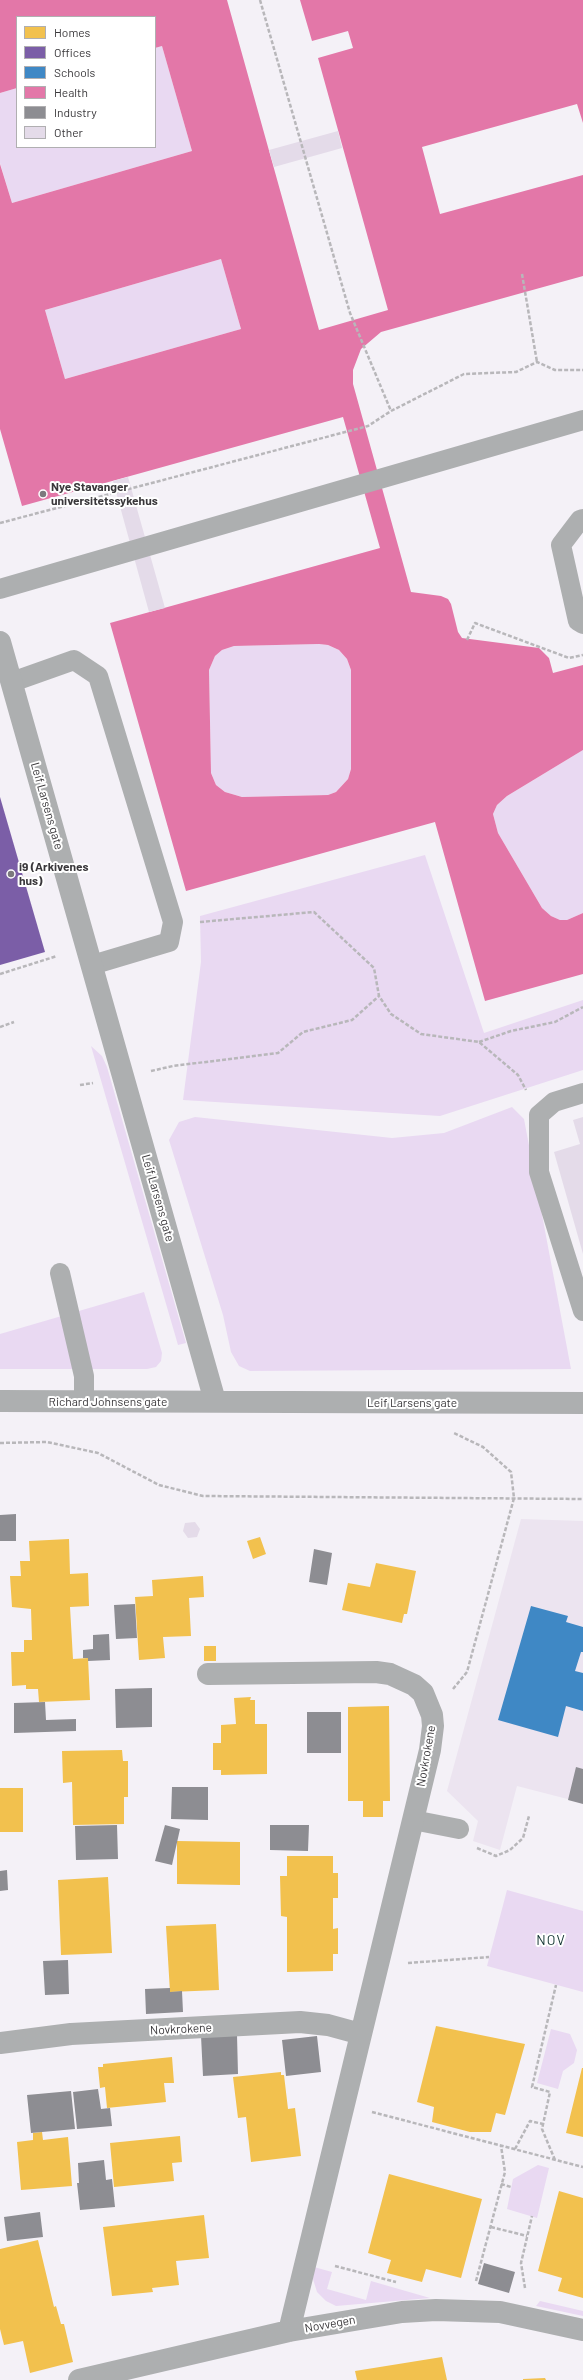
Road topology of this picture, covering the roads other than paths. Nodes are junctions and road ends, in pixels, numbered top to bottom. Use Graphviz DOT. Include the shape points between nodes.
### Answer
graph roads {
  1 [pos="583,420"];
  2 [pos="583,519"];
  3 [pos="0,589"];
  4 [pos="583,624"];
  5 [pos="0,642"];
  6 [pos="12,682"];
  7 [pos="92,965"];
  8 [pos="583,1093"];
  9 [pos="60,1273"];
  10 [pos="583,1311"];
  11 [pos="0,1401"];
  12 [pos="215,1401"];
  13 [pos="84,1402"];
  14 [pos="583,1403"];
  15 [pos="208,1674"];
  16 [pos="413,1820"];
  17 [pos="459,1829"];
  18 [pos="361,2034"];
  19 [pos="0,2043"];
  20 [pos="583,2330"];
  21 [pos="289,2331"];
  22 [pos="79,2380"];
  1 -- 3 [label="lane"];
  2 -- 4 [label="lane" via="560,545 578,621"];
  5 -- 6 [label="street, Leif Larsens gate"];
  6 -- 7 [label="street, Leif Larsens gate"];
  6 -- 7 [label="lane" via="74,660 98,676 173,922 169,942"];
  7 -- 12 [label="street, Leif Larsens gate"];
  8 -- 10 [label="lane" via="554,1102 539,1115 539,1172"];
  9 -- 13 [label="lane" via="84,1376"];
  11 -- 13 [label="street, Richard Johnsens gate"];
  12 -- 13 [label="street, Richard Johnsens gate"];
  12 -- 14 [label="street, Leif Larsens gate"];
  15 -- 16 [label="street, Novkrokene" via="390,1674 414,1685 423,1693 429,1705 433,1726 430,1750"];
  16 -- 17 [label="lane"];
  16 -- 18 [label="street, Novkrokene"];
  18 -- 19 [label="street, Novkrokene" via="328,2025 300,2022 71,2034"];
  18 -- 21 [label="street, Novkrokene"];
  20 -- 21 [label="street, Novvegen" via="500,2312 436,2310 402,2312"];
  21 -- 22 [label="street, Novvegen"];
}
